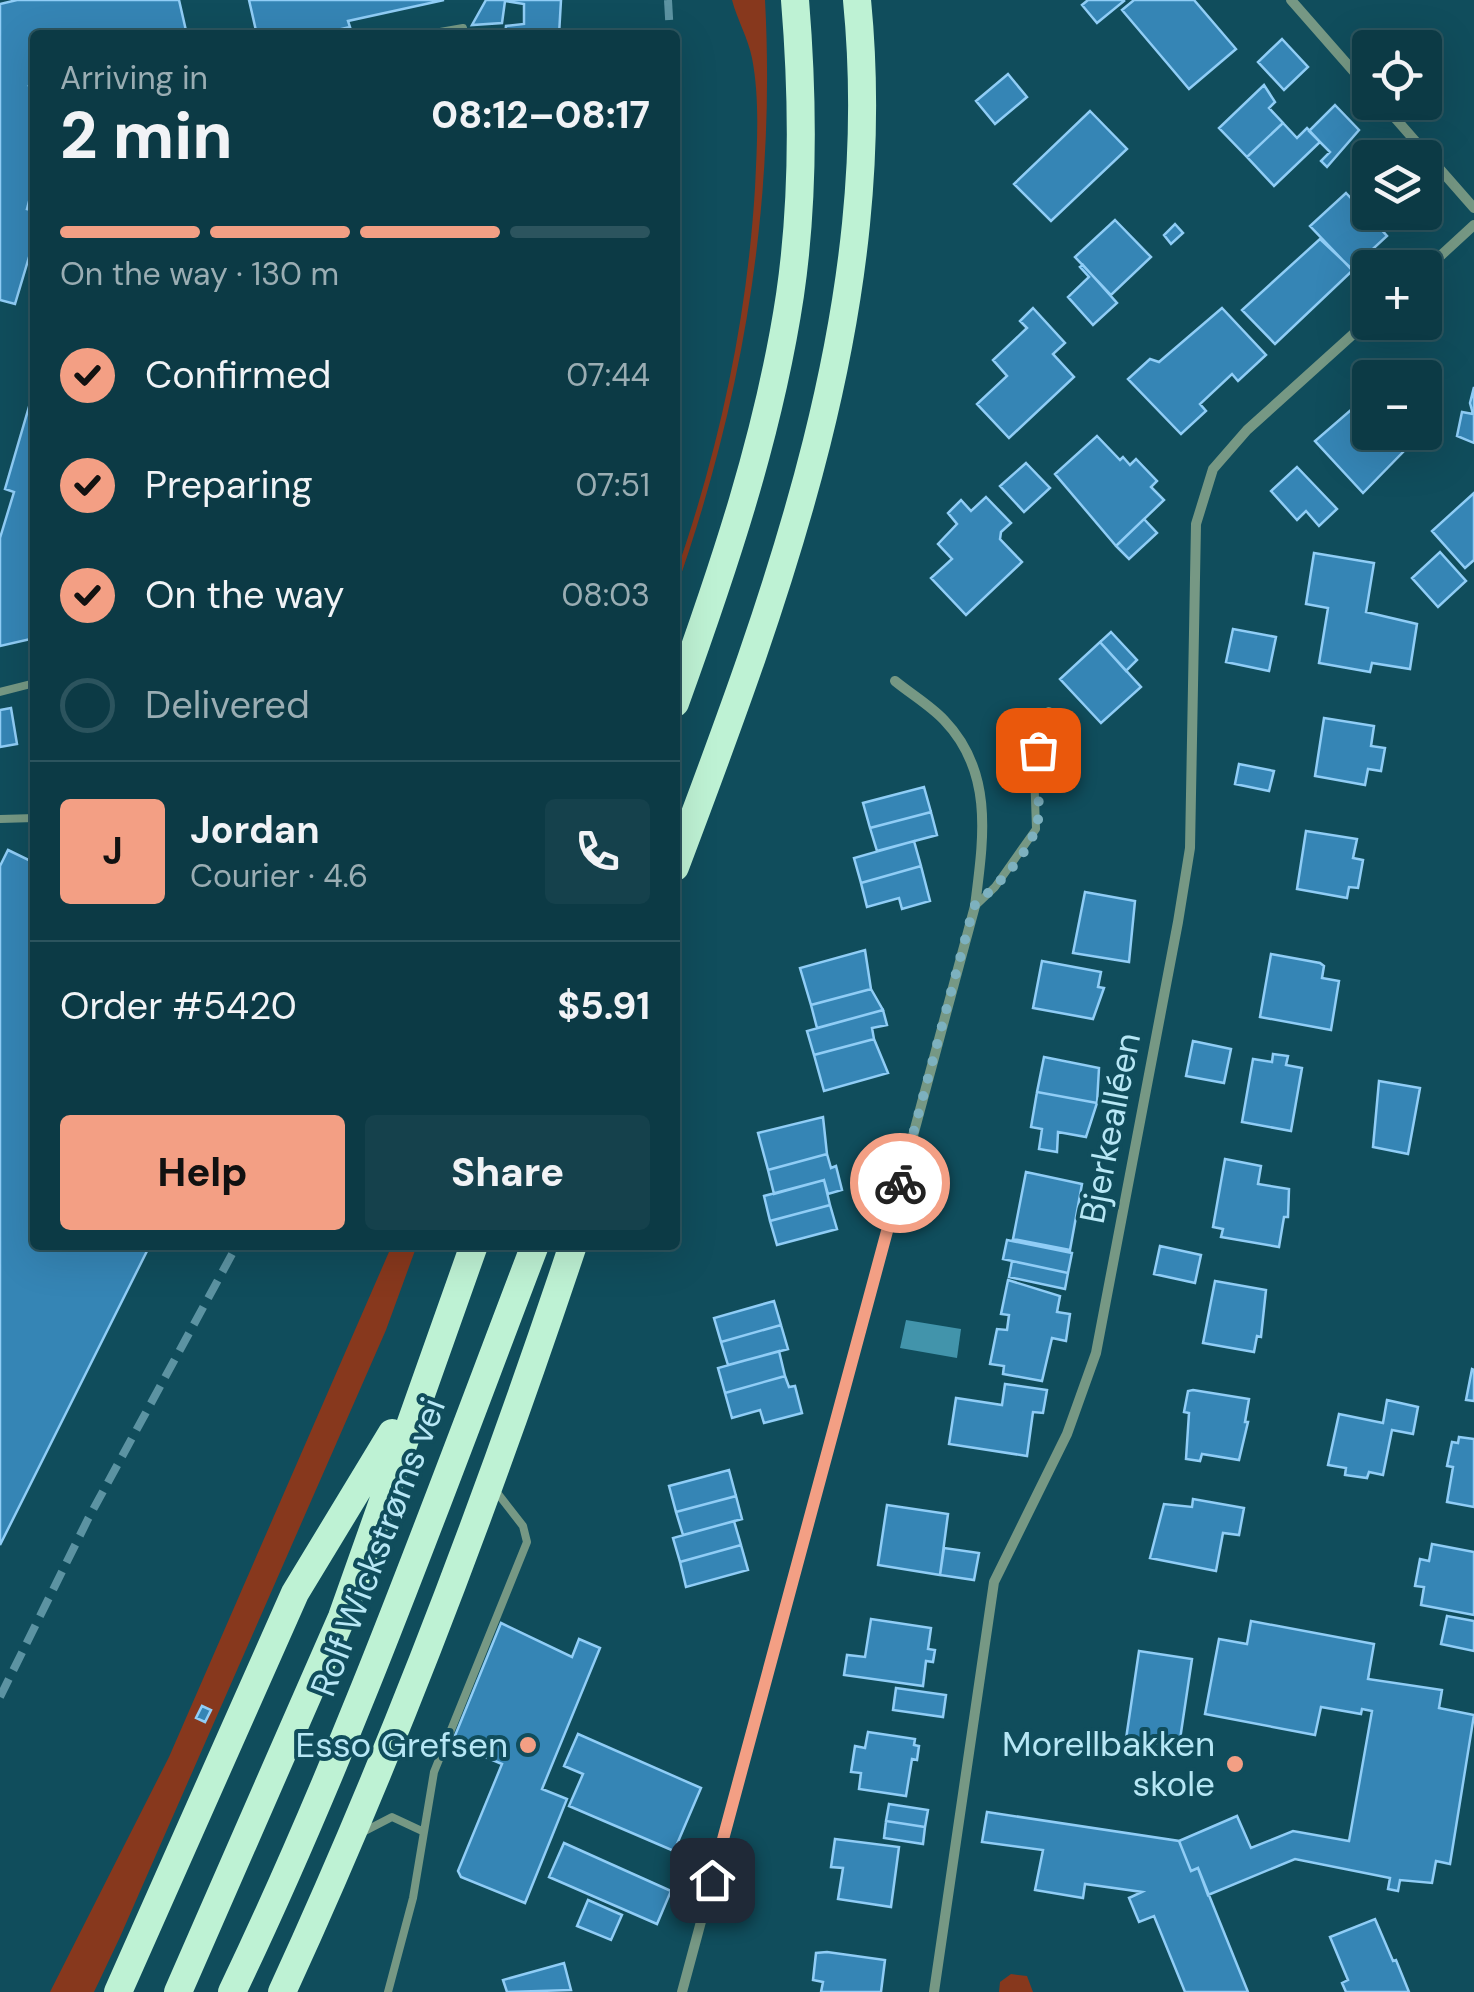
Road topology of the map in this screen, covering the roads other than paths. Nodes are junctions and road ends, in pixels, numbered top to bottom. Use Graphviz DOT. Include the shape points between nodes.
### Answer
graph roads {
  1 [pos="794,0"];
  2 [pos="857,0"];
  3 [pos="1291,0"];
  4 [pos="1352,69"];
  5 [pos="1397,120"];
  6 [pos="1474,208"];
  7 [pos="1474,226"];
  8 [pos="1442,255"];
  9 [pos="1352,335"];
  10 [pos="895,682"];
  11 [pos="30,685"];
  12 [pos="680,688"];
  13 [pos="0,692"];
  14 [pos="1049,711"];
  15 [pos="30,818"];
  16 [pos="0,819"];
  17 [pos="680,854"];
  18 [pos="974,906"];
  19 [pos="472,1250"];
  20 [pos="533,1250"];
  21 [pos="571,1250"];
  22 [pos="420,1387"];
  23 [pos="491,1485"];
  24 [pos="422,1831"];
  25 [pos="354,1836"];
  26 [pos="118,1992"];
  27 [pos="178,1992"];
  28 [pos="232,1992"];
  29 [pos="282,1992"];
  30 [pos="388,1992"];
  31 [pos="682,1992"];
  32 [pos="934,1992"];
  1 -- 12 [label="highway" via="800,157 790,294 745,496"];
  2 -- 17 [label="highway" via="860,173 826,419 756,648"];
  3 -- 4 [label="street"];
  5 -- 6 [label="street"];
  7 -- 8 [label="street"];
  9 -- 32 [label="street, Bjerkealléen" via="1213,469 1196,524 1190,848 1178,922 1096,1352 1067,1434 994,1582"];
  10 -- 18 [label="street" via="945,720 981,789 984,828"];
  11 -- 13 [label="lane"];
  14 -- 18 [label="lane" via="1034,770 1036,829"];
  15 -- 16 [label="lane"];
  18 -- 31 [label="street"];
  19 -- 22 [label="highway, Rolf Wickstrøms vei"];
  20 -- 28 [label="highway, Rolf Wickstrøms vei" via="288,1876"];
  21 -- 23 [label="highway"];
  22 -- 26 [label="highway" via="295,1593"];
  22 -- 27 [label="highway, Rolf Wickstrøms vei" via="342,1617"];
  23 -- 24 [label="lane" via="523,1526 527,1542 434,1772"];
  23 -- 25 [label="highway"];
  24 -- 25 [label="lane" via="392,1817"];
  24 -- 30 [label="lane" via="413,1898"];
  25 -- 29 [label="highway"];
}
